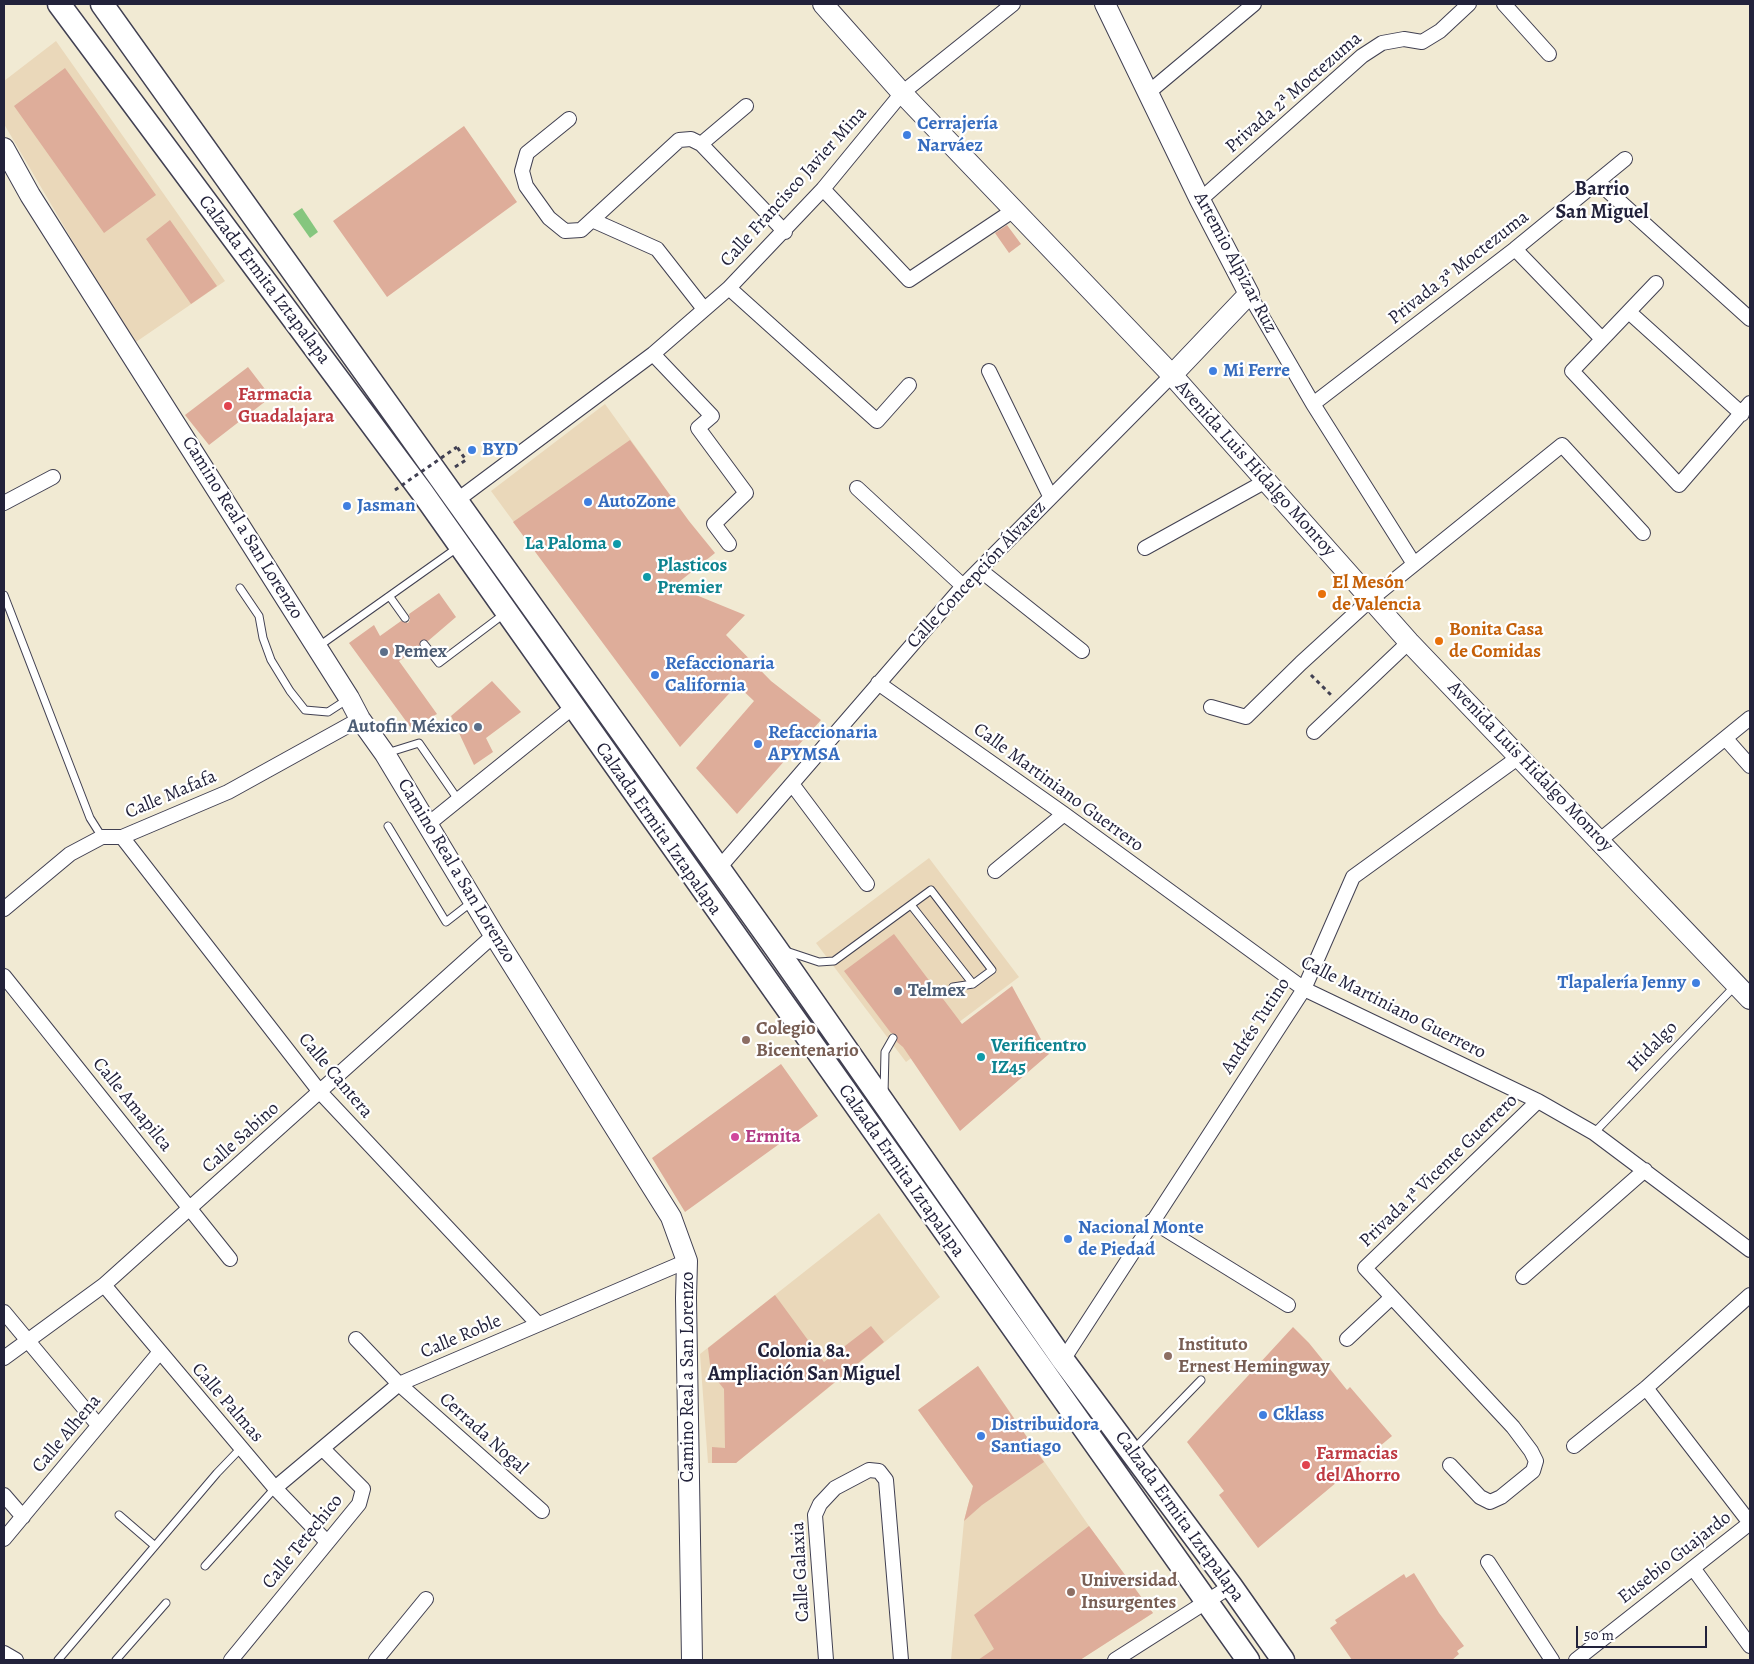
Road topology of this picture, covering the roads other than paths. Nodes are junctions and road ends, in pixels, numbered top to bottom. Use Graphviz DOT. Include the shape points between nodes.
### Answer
graph roads {
  1 [pos="59,4"];
  2 [pos="102,4"];
  3 [pos="823,4"];
  4 [pos="1013,4"];
  5 [pos="1105,4"];
  6 [pos="1254,4"];
  7 [pos="1469,4"];
  8 [pos="1504,4"];
  9 [pos="1549,54"];
  10 [pos="1149,92"];
  11 [pos="902,93"];
  12 [pos="746,106"];
  13 [pos="569,119"];
  14 [pos="702,144"];
  15 [pos="4,148"];
  16 [pos="1625,159"];
  17 [pos="1598,182"];
  18 [pos="823,189"];
  19 [pos="1200,200"];
  20 [pos="1014,210"];
  21 [pos="592,220"];
  22 [pos="785,232"];
  23 [pos="1515,249"];
  24 [pos="1656,282"];
  25 [pos="729,288"];
  26 [pos="1249,294"];
  27 [pos="704,310"];
  28 [pos="1629,312"];
  29 [pos="1750,319"];
  30 [pos="1602,339"];
  31 [pos="653,354"];
  32 [pos="989,370"];
  33 [pos="1172,376"];
  34 [pos="909,385"];
  35 [pos="1313,404"];
  36 [pos="1746,408"];
  37 [pos="53,477"];
  38 [pos="1266,481"];
  39 [pos="857,488"];
  40 [pos="1050,496"];
  41 [pos="456,501"];
  42 [pos="4,503"];
  43 [pos="1643,533"];
  44 [pos="729,544"];
  45 [pos="459,546"];
  46 [pos="1145,548"];
  47 [pos="1414,564"];
  48 [pos="980,570"];
  49 [pos="963,586"];
  50 [pos="240,588"];
  51 [pos="4,595"];
  52 [pos="390,597"];
  53 [pos="1371,599"];
  54 [pos="506,612"];
  55 [pos="405,618"];
  56 [pos="1410,642"];
  57 [pos="424,644"];
  58 [pos="317,647"];
  59 [pos="1082,651"];
  60 [pos="878,683"];
  61 [pos="349,698"];
  62 [pos="1211,707"];
  63 [pos="572,708"];
  64 [pos="1750,718"];
  65 [pos="360,720"];
  66 [pos="1314,732"];
  67 [pos="1726,739"];
  68 [pos="385,754"];
  69 [pos="1519,757"];
  70 [pos="1750,766"];
  71 [pos="792,784"];
  72 [pos="459,801"];
  73 [pos="1064,814"];
  74 [pos="427,825"];
  75 [pos="388,826"];
  76 [pos="102,837"];
  77 [pos="122,837"];
  78 [pos="1600,840"];
  79 [pos="719,868"];
  80 [pos="995,871"];
  81 [pos="867,884"];
  82 [pos="473,901"];
  83 [pos="911,905"];
  84 [pos="4,909"];
  85 [pos="494,935"];
  86 [pos="775,947"];
  87 [pos="4,976"];
  88 [pos="974,984"];
  89 [pos="1737,984"];
  90 [pos="953,987"];
  91 [pos="1304,989"];
  92 [pos="1750,999"];
  93 [pos="893,1038"];
  94 [pos="320,1092"];
  95 [pos="1538,1101"];
  96 [pos="884,1102"];
  97 [pos="1594,1133"];
  98 [pos="1645,1170"];
  99 [pos="191,1208"];
  100 [pos="1152,1221"];
  101 [pos="1750,1250"];
  102 [pos="230,1259"];
  103 [pos="687,1261"];
  104 [pos="1523,1277"];
  105 [pos="104,1285"];
  106 [pos="1750,1295"];
  107 [pos="1392,1298"];
  108 [pos="1288,1305"];
  109 [pos="4,1312"];
  110 [pos="538,1324"];
  111 [pos="356,1339"];
  112 [pos="1347,1339"];
  113 [pos="26,1340"];
  114 [pos="159,1353"];
  115 [pos="4,1358"];
  116 [pos="1064,1360"];
  117 [pos="1201,1380"];
  118 [pos="399,1384"];
  119 [pos="1646,1388"];
  120 [pos="98,1425"];
  121 [pos="1574,1446"];
  122 [pos="241,1448"];
  123 [pos="323,1449"];
  124 [pos="1131,1451"];
  125 [pos="1450,1465"];
  126 [pos="275,1488"];
  127 [pos="4,1495"];
  128 [pos="542,1511"];
  129 [pos="119,1515"];
  130 [pos="23,1517"];
  131 [pos="1750,1523"];
  132 [pos="4,1540"];
  133 [pos="327,1542"];
  134 [pos="155,1546"];
  135 [pos="1488,1562"];
  136 [pos="204,1566"];
  137 [pos="1693,1568"];
  138 [pos="1231,1586"];
  139 [pos="426,1599"];
  140 [pos="1206,1602"];
  141 [pos="166,1603"];
  142 [pos="1750,1646"];
  143 [pos="4,1654"];
  144 [pos="16,1660"];
  145 [pos="58,1660"];
  146 [pos="116,1660"];
  147 [pos="231,1660"];
  148 [pos="376,1660"];
  149 [pos="692,1660"];
  150 [pos="826,1660"];
  151 [pos="901,1660"];
  152 [pos="1115,1660"];
  153 [pos="1248,1660"];
  154 [pos="1283,1660"];
  155 [pos="1552,1660"];
  156 [pos="1576,1660"];
  1 -- 45 [label="main road, Calzada Ermita Iztapalapa"];
  2 -- 41 [label="main road, Calzada Ermita Iztapalapa"];
  3 -- 11 [label="street, Avenida Luis Hidalgo Monroy"];
  4 -- 11 [label="street, Calle Francisco Javier Mina"];
  5 -- 10 [label="street, Artemio Alpizar Ruz"];
  6 -- 10 [label="street"];
  7 -- 19 [label="street, Privada 2ª Moctezuma" via="1440,31 1422,42 1404,38 1382,43 1362,56"];
  8 -- 9 [label="street"];
  10 -- 19 [label="street, Artemio Alpizar Ruz"];
  11 -- 18 [label="street, Calle Francisco Javier Mina"];
  11 -- 20 [label="street, Avenida Luis Hidalgo Monroy"];
  12 -- 14 [label="street"];
  13 -- 21 [label="street" via="527,154 522,172 526,186 549,218 565,231 581,230"];
  14 -- 21 [label="street" via="691,139 679,140"];
  14 -- 22 [label="street"];
  15 -- 58 [label="street, Camino Real a San Lorenzo" via="35,203"];
  16 -- 17 [label="street, Privada 3ª Moctezuma"];
  17 -- 23 [label="street, Privada 3ª Moctezuma"];
  17 -- 29 [label="street"];
  18 -- 20 [label="street" via="909,280"];
  18 -- 22 [label="street, Calle Francisco Javier Mina"];
  19 -- 26 [label="street, Artemio Alpizar Ruz"];
  20 -- 33 [label="street, Avenida Luis Hidalgo Monroy"];
  21 -- 27 [label="street" via="658,249"];
  22 -- 25 [label="street, Calle Francisco Javier Mina"];
  23 -- 30 [label="street"];
  23 -- 35 [label="street, Privada 3ª Moctezuma"];
  24 -- 28 [label="street"];
  25 -- 27 [label="street, Calle Francisco Javier Mina"];
  25 -- 34 [label="street" via="877,421"];
  26 -- 33 [label="street, Calle Concepción Álvarez"];
  26 -- 35 [label="street, Artemio Alpizar Ruz"];
  27 -- 31 [label="street, Calle Francisco Javier Mina"];
  28 -- 30 [label="street"];
  28 -- 36 [label="street"];
  30 -- 36 [label="street" via="1572,371 1678,485"];
  31 -- 41 [label="street, Calle Francisco Javier Mina"];
  31 -- 44 [label="street" via="712,416 698,428 746,493 714,524"];
  32 -- 40 [label="street"];
  33 -- 38 [label="street, Avenida Luis Hidalgo Monroy"];
  33 -- 40 [label="street, Calle Concepción Álvarez"];
  35 -- 47 [label="street, Artemio Alpizar Ruz"];
  37 -- 42 [label="street"];
  38 -- 46 [label="street"];
  38 -- 53 [label="street, Avenida Luis Hidalgo Monroy"];
  39 -- 49 [label="street"];
  40 -- 48 [label="street, Calle Concepción Álvarez"];
  41 -- 79 [label="main road, Calzada Ermita Iztapalapa"];
  43 -- 47 [label="street" via="1562,445"];
  45 -- 52 [label="lane"];
  45 -- 54 [label="main road, Calzada Ermita Iztapalapa"];
  47 -- 53 [label="street"];
  48 -- 49 [label="street, Calle Concepción Álvarez"];
  48 -- 59 [label="street"];
  49 -- 60 [label="street, Calle Concepción Álvarez"];
  50 -- 61 [label="lane" via="259,616 262,638 271,660 306,710 328,712"];
  51 -- 76 [label="lane" via="90,818"];
  52 -- 55 [label="lane"];
  52 -- 58 [label="lane"];
  53 -- 56 [label="street, Avenida Luis Hidalgo Monroy"];
  53 -- 62 [label="street" via="1246,717"];
  54 -- 57 [label="lane" via="439,663"];
  54 -- 63 [label="main road, Calzada Ermita Iztapalapa"];
  56 -- 66 [label="street"];
  56 -- 69 [label="street, Avenida Luis Hidalgo Monroy"];
  58 -- 61 [label="street, Camino Real a San Lorenzo"];
  60 -- 71 [label="street, Calle Concepción Álvarez"];
  60 -- 73 [label="street, Calle Martiniano Guerrero"];
  61 -- 65 [label="street, Camino Real a San Lorenzo"];
  63 -- 72 [label="street"];
  63 -- 140 [label="main road, Calzada Ermita Iztapalapa"];
  64 -- 67 [label="street"];
  65 -- 68 [label="street, Camino Real a San Lorenzo"];
  65 -- 77 [label="street, Calle Mafafa" via="228,792"];
  67 -- 70 [label="street"];
  67 -- 78 [label="street"];
  68 -- 72 [label="lane" via="419,743"];
  68 -- 74 [label="street, Camino Real a San Lorenzo"];
  69 -- 78 [label="street, Avenida Luis Hidalgo Monroy"];
  69 -- 91 [label="street, Andrés Tutino" via="1353,877"];
  71 -- 79 [label="street, Calle Concepción Álvarez"];
  71 -- 81 [label="street"];
  72 -- 74 [label="street"];
  73 -- 80 [label="street"];
  73 -- 91 [label="street, Calle Martiniano Guerrero"];
  74 -- 82 [label="street, Camino Real a San Lorenzo"];
  75 -- 82 [label="lane" via="446,922"];
  76 -- 77 [label="street, Calle Mafafa"];
  76 -- 84 [label="street, Calle Mafafa" via="70,854"];
  77 -- 94 [label="street, Calle Cantera"];
  78 -- 89 [label="street, Avenida Luis Hidalgo Monroy"];
  79 -- 86 [label="main road, Calzada Ermita Iztapalapa"];
  82 -- 85 [label="street, Camino Real a San Lorenzo"];
  83 -- 86 [label="lane" via="834,961 819,962"];
  83 -- 88 [label="lane"];
  83 -- 88 [label="lane" via="931,890 992,970"];
  85 -- 94 [label="street, Calle Sabino"];
  85 -- 103 [label="street, Camino Real a San Lorenzo" via="671,1217"];
  86 -- 96 [label="main road, Calzada Ermita Iztapalapa"];
  87 -- 99 [label="street, Calle Amapilca"];
  88 -- 90 [label="lane"];
  89 -- 92 [label="street, Avenida Luis Hidalgo Monroy"];
  89 -- 97 [label="lane, Hidalgo"];
  91 -- 95 [label="street, Calle Martiniano Guerrero"];
  91 -- 100 [label="street, Andrés Tutino"];
  93 -- 96 [label="lane" via="885,1052"];
  94 -- 99 [label="street, Calle Sabino"];
  94 -- 110 [label="street, Calle Cantera"];
  95 -- 97 [label="street, Calle Martiniano Guerrero"];
  95 -- 107 [label="street, Privada 1ª Vicente Guerrero" via="1365,1268"];
  96 -- 116 [label="main road, Calzada Ermita Iztapalapa"];
  97 -- 98 [label="street, Calle Martiniano Guerrero"];
  98 -- 101 [label="street, Calle Martiniano Guerrero"];
  98 -- 104 [label="street"];
  99 -- 102 [label="street, Calle Amapilca"];
  99 -- 105 [label="street, Calle Sabino"];
  100 -- 108 [label="street"];
  100 -- 116 [label="street, Andrés Tutino"];
  103 -- 110 [label="street, Calle Roble"];
  103 -- 149 [label="street, Camino Real a San Lorenzo"];
  105 -- 113 [label="street, Calle Sabino"];
  105 -- 114 [label="street, Calle Palmas"];
  106 -- 119 [label="street"];
  107 -- 112 [label="street"];
  107 -- 125 [label="street" via="1513,1428 1536,1461 1533,1471 1490,1502 1480,1497"];
  109 -- 113 [label="street"];
  110 -- 118 [label="street, Calle Roble"];
  111 -- 118 [label="street, Cerrada Nogal"];
  113 -- 115 [label="street, Calle Sabino"];
  113 -- 120 [label="street"];
  114 -- 120 [label="street, Calle Alhena"];
  114 -- 122 [label="street, Calle Palmas"];
  116 -- 124 [label="main road, Calzada Ermita Iztapalapa"];
  117 -- 124 [label="lane"];
  118 -- 123 [label="street, Calle Roble"];
  118 -- 128 [label="street, Cerrada Nogal"];
  119 -- 121 [label="street"];
  119 -- 131 [label="street"];
  120 -- 130 [label="street, Calle Alhena"];
  122 -- 126 [label="street, Calle Palmas"];
  122 -- 134 [label="lane"];
  123 -- 126 [label="street, Calle Roble"];
  123 -- 133 [label="street, Calle Tetechico" via="363,1489 358,1504"];
  124 -- 138 [label="main road, Calzada Ermita Iztapalapa"];
  126 -- 133 [label="street, Calle Palmas"];
  126 -- 136 [label="lane"];
  127 -- 130 [label="street"];
  129 -- 134 [label="lane"];
  130 -- 132 [label="street, Calle Alhena"];
  131 -- 137 [label="street, Eusebio Guajardo"];
  133 -- 147 [label="street, Calle Tetechico"];
  134 -- 145 [label="lane"];
  135 -- 155 [label="street"];
  137 -- 142 [label="street"];
  137 -- 156 [label="street, Eusebio Guajardo"];
  138 -- 140 [label="street"];
  138 -- 154 [label="main road, Calzada Ermita Iztapalapa"];
  139 -- 148 [label="street"];
  140 -- 152 [label="street"];
  140 -- 153 [label="main road, Calzada Ermita Iztapalapa"];
  141 -- 146 [label="lane"];
  143 -- 144 [label="street"];
  150 -- 151 [label="street, Calle Galaxia" via="815,1515 820,1504 836,1488 869,1470 879,1471 886,1480"];
}
